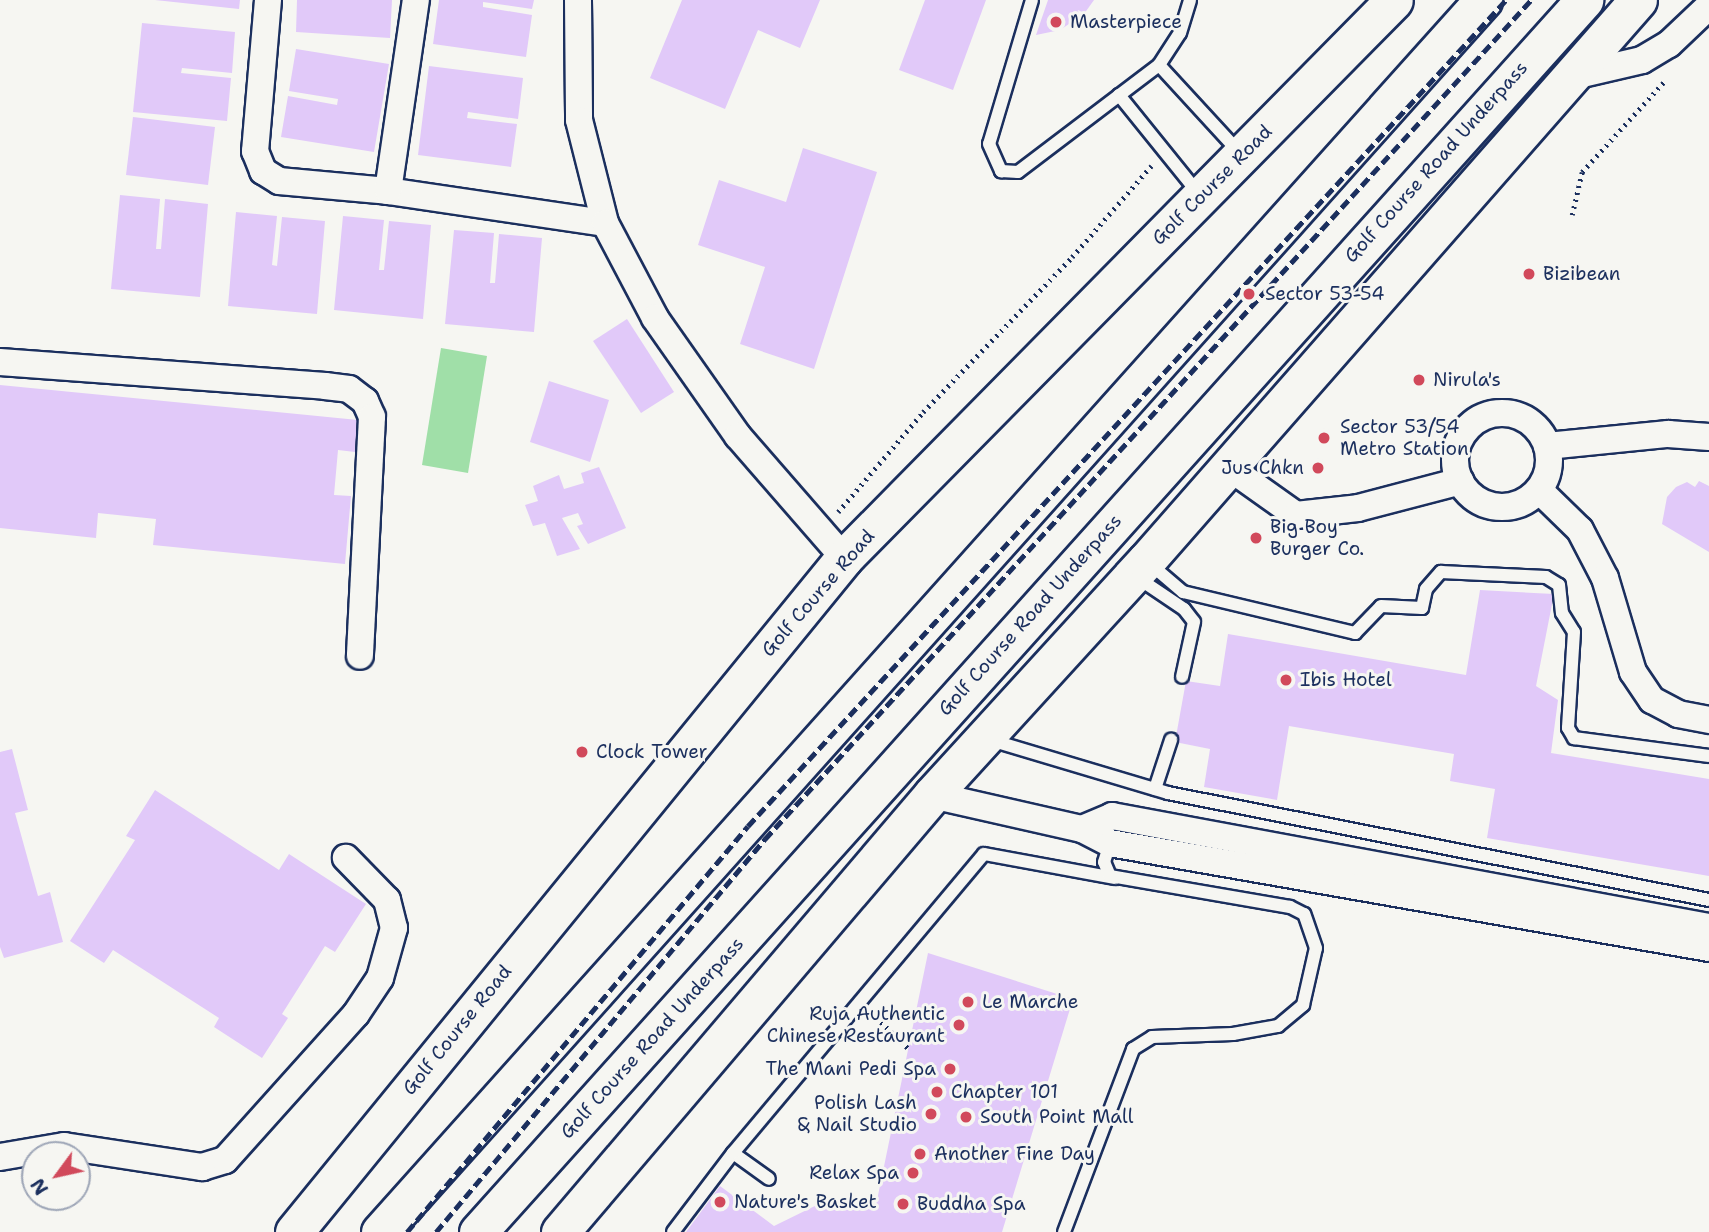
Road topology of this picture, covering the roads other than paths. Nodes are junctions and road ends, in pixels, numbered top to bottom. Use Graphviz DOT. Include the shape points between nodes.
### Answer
graph roads {
  1 [pos="268,0"];
  2 [pos="416,0"];
  3 [pos="578,0"];
  4 [pos="1032,0"];
  5 [pos="1190,0"];
  6 [pos="1394,0"];
  7 [pos="1483,0"];
  8 [pos="1584,0"];
  9 [pos="1638,0"];
  10 [pos="1709,6"];
  11 [pos="1159,65"];
  12 [pos="1569,77"];
  13 [pos="1119,95"];
  14 [pos="1241,155"];
  15 [pos="388,191"];
  16 [pos="1201,196"];
  17 [pos="605,223"];
  18 [pos="0,362"];
  19 [pos="1709,437"];
  20 [pos="1547,446"];
  21 [pos="1227,467"];
  22 [pos="1461,481"];
  23 [pos="1539,490"];
  24 [pos="833,545"];
  25 [pos="1140,567"];
  26 [pos="360,656"];
  27 [pos="1182,677"];
  28 [pos="1709,720"];
  29 [pos="984,738"];
  30 [pos="1171,740"];
  31 [pos="1709,756"];
  32 [pos="1155,789"];
  33 [pos="932,795"];
  34 [pos="1082,829"];
  35 [pos="1110,843"];
  36 [pos="346,858"];
  37 [pos="1119,879"];
  38 [pos="1709,900"];
  39 [pos="1709,927"];
  40 [pos="1709,948"];
  41 [pos="733,1153"];
  42 [pos="0,1157"];
  43 [pos="768,1180"];
  44 [pos="294,1227"];
  45 [pos="380,1232"];
  46 [pos="478,1232"];
  47 [pos="560,1232"];
  48 [pos="673,1232"];
  49 [pos="1064,1232"];
  1 -- 15 [label="street" via="255,151 263,171 279,181"];
  2 -- 15 [label="street"];
  3 -- 17 [label="street" via="579,120"];
  4 -- 13 [label="lane" via="989,144 1001,171 1018,172"];
  5 -- 11 [label="lane" via="1180,33"];
  6 -- 14 [label="main road, Golf Course Road"];
  7 -- 45 [label="main road"];
  8 -- 46 [label="main road, Golf Course Road Underpass"];
  9 -- 12 [label="main road"];
  10 -- 12 [label="street" via="1670,44 1642,60"];
  11 -- 13 [label="lane"];
  11 -- 14 [label="lane"];
  12 -- 21 [label="main road"];
  13 -- 16 [label="lane"];
  14 -- 16 [label="main road, Golf Course Road"];
  15 -- 17 [label="street"];
  16 -- 24 [label="main road, Golf Course Road"];
  17 -- 24 [label="street" via="655,318 738,436"];
  18 -- 26 [label="street" via="349,389 365,401 372,417"];
  19 -- 20 [label="street" via="1668,434"];
  20 -- 22 [label="street" via="1529,421 1514,414 1483,416 1465,431 1455,452"];
  20 -- 23 [label="street" via="1546,477"];
  21 -- 22 [label="street" via="1296,515 1358,508"];
  21 -- 25 [label="main road"];
  22 -- 23 [label="street" via="1470,495 1497,507 1513,506"];
  23 -- 28 [label="street" via="1570,517 1586,542 1605,578 1633,672 1652,700 1678,715"];
  24 -- 44 [label="main road, Golf Course Road"];
  25 -- 27 [label="lane" via="1194,622"];
  25 -- 29 [label="main road"];
  25 -- 31 [label="lane" via="1183,592 1355,633 1381,606 1422,608 1426,589 1441,572 1546,577 1559,585 1562,613 1574,632 1567,728 1574,738"];
  29 -- 32 [label="lane"];
  29 -- 33 [label="main road"];
  30 -- 32 [label="lane"];
  32 -- 38 [label="lane"];
  33 -- 34 [label="street"];
  33 -- 47 [label="main road"];
  34 -- 35 [label="street"];
  34 -- 39 [label="street" via="1112,816"];
  35 -- 37 [label="lane" via="1106,871"];
  35 -- 40 [label="street"];
  36 -- 42 [label="street" via="387,900 394,928 380,978 356,1013 242,1146 225,1160 202,1167 64,1146"];
  37 -- 41 [label="lane" via="984,854"];
  37 -- 49 [label="lane" via="1290,907 1304,914 1316,948 1312,978 1303,1005 1279,1026 1141,1040 1125,1063"];
  41 -- 43 [label="lane"];
  41 -- 48 [label="lane"];
}
